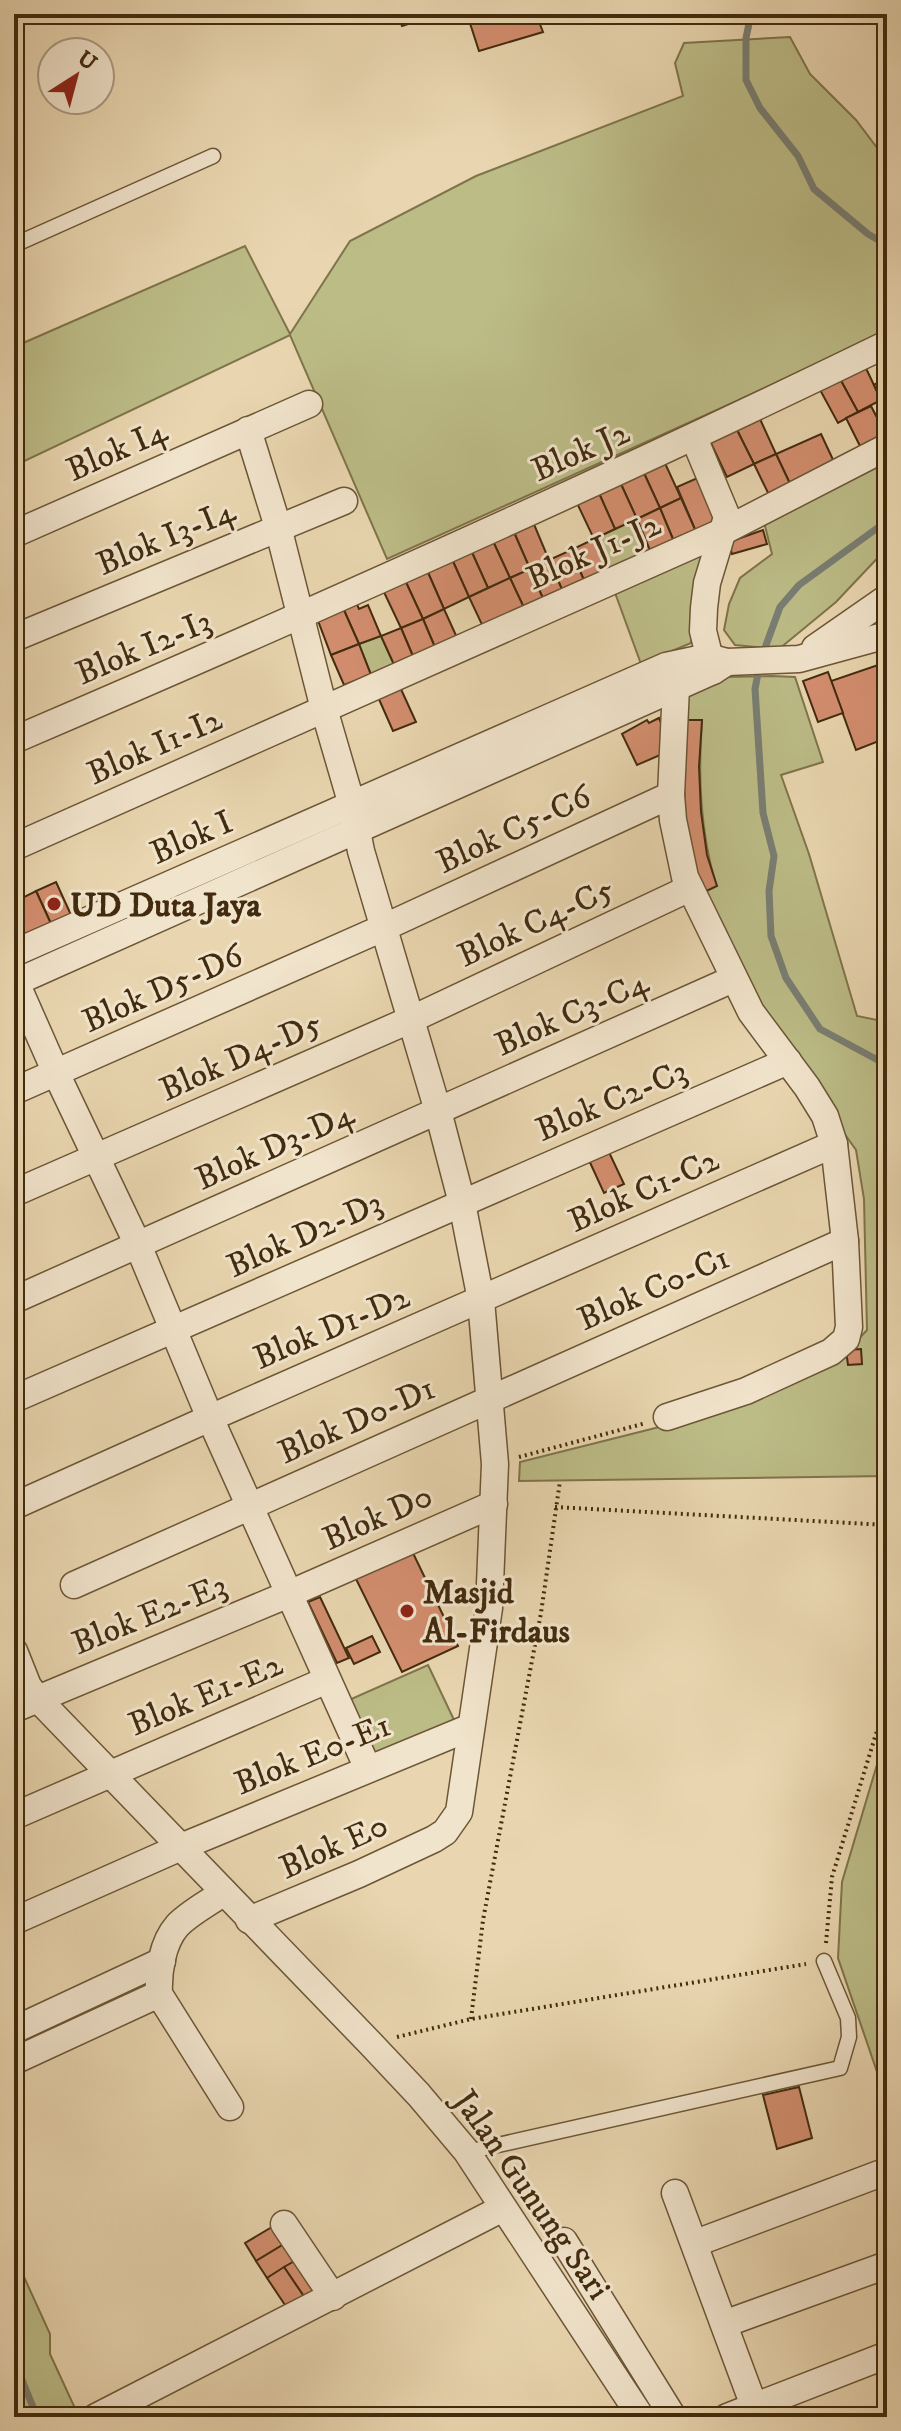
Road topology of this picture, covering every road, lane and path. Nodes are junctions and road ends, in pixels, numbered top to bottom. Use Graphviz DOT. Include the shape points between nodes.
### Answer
graph roads {
  1 [pos="213,156"];
  2 [pos="14,245"];
  3 [pos="887,344"];
  4 [pos="309,404"];
  5 [pos="248,430"];
  6 [pos="694,438"];
  7 [pos="887,447"];
  8 [pos="344,501"];
  9 [pos="278,527"];
  10 [pos="722,532"];
  11 [pos="14,534"];
  12 [pos="881,601"];
  13 [pos="300,617"];
  14 [pos="887,635"];
  15 [pos="14,638"];
  16 [pos="799,659"];
  17 [pos="720,663"];
  18 [pos="676,687"];
  19 [pos="324,709"];
  20 [pos="14,740"];
  21 [pos="671,795"];
  22 [pos="355,818"];
  23 [pos="14,847"];
  24 [pos="690,888"];
  25 [pos="385,927"];
  26 [pos="14,953"];
  27 [pos="733,979"];
  28 [pos="15,981"];
  29 [pos="412,1019"];
  30 [pos="788,1061"];
  31 [pos="56,1073"];
  32 [pos="14,1091"];
  33 [pos="438,1111"];
  34 [pos="834,1144"];
  35 [pos="96,1157"];
  36 [pos="14,1193"];
  37 [pos="462,1203"];
  38 [pos="845,1241"];
  39 [pos="138,1245"];
  40 [pos="14,1300"];
  41 [pos="481,1300"];
  42 [pos="175,1329"];
  43 [pos="14,1399"];
  44 [pos="491,1399"];
  45 [pos="667,1417"];
  46 [pos="210,1418"];
  47 [pos="495,1464"];
  48 [pos="560,1481"];
  49 [pos="494,1504"];
  50 [pos="14,1506"];
  51 [pos="249,1506"];
  52 [pos="555,1507"];
  53 [pos="887,1525"];
  54 [pos="74,1585"];
  55 [pos="289,1594"];
  56 [pos="14,1651"];
  57 [pos="327,1680"];
  58 [pos="887,1698"];
  59 [pos="26,1704"];
  60 [pos="471,1727"];
  61 [pos="368,1769"];
  62 [pos="111,1772"];
  63 [pos="14,1816"];
  64 [pos="181,1847"];
  65 [pos="224,1892"];
  66 [pos="249,1920"];
  67 [pos="14,1921"];
  68 [pos="162,1961"];
  69 [pos="824,1961"];
  70 [pos="159,1994"];
  71 [pos="471,2019"];
  72 [pos="14,2030"];
  73 [pos="370,2043"];
  74 [pos="14,2061"];
  75 [pos="230,2107"];
  76 [pos="467,2152"];
  77 [pos="887,2171"];
  78 [pos="675,2193"];
  79 [pos="503,2208"];
  80 [pos="284,2224"];
  81 [pos="564,2241"];
  82 [pos="696,2243"];
  83 [pos="887,2265"];
  84 [pos="333,2297"];
  85 [pos="724,2324"];
  86 [pos="887,2355"];
  87 [pos="754,2406"];
  88 [pos="96,2417"];
  89 [pos="641,2417"];
  90 [pos="673,2417"];
  91 [pos="727,2417"];
  1 -- 2 [label="lane"];
  3 -- 6 [label="street, Blok J2"];
  4 -- 5 [label="street, Blok I4"];
  5 -- 9 [label="street"];
  5 -- 11 [label="street, Blok I4"];
  6 -- 10 [label="street" via="727,517"];
  6 -- 13 [label="street, Blok J2"];
  7 -- 10 [label="street, Blok J1-J2"];
  8 -- 9 [label="street, Blok I3-I4"];
  9 -- 13 [label="street"];
  9 -- 15 [label="street, Blok I3-I4"];
  10 -- 17 [label="street" via="707,583 703,631"];
  10 -- 19 [label="street, Blok J1-J2"];
  12 -- 14 [label="lane"];
  12 -- 16 [label="street"];
  13 -- 19 [label="street"];
  13 -- 20 [label="street, Blok I2-I3"];
  14 -- 16 [label="street"];
  16 -- 17 [label="street"];
  17 -- 18 [label="street"];
  17 -- 22 [label="street" via="648,673"];
  18 -- 21 [label="street"];
  18 -- 22 [label="street"];
  19 -- 22 [label="street"];
  19 -- 23 [label="street, Blok I1-I2"];
  21 -- 24 [label="street"];
  21 -- 25 [label="street, Blok C5-C6"];
  22 -- 25 [label="street"];
  22 -- 26 [label="street, Blok I"];
  22 -- 28 [label="street"];
  24 -- 27 [label="street"];
  24 -- 29 [label="street, Blok C4-C5"];
  25 -- 29 [label="street"];
  25 -- 31 [label="street, Blok D5-D6"];
  27 -- 30 [label="street"];
  27 -- 33 [label="street, Blok C3-C4"];
  28 -- 31 [label="street"];
  29 -- 33 [label="street"];
  29 -- 35 [label="street, Blok D4-D5"];
  30 -- 34 [label="street" via="825,1116"];
  30 -- 37 [label="street, Blok C2-C3"];
  31 -- 32 [label="street, Blok D5-D6"];
  31 -- 35 [label="street"];
  33 -- 37 [label="street"];
  33 -- 39 [label="street, Blok D3-D4"];
  34 -- 38 [label="street"];
  34 -- 41 [label="street, Blok C1-C2"];
  35 -- 36 [label="street, Blok D4-D5"];
  35 -- 39 [label="street"];
  37 -- 41 [label="street"];
  37 -- 42 [label="street, Blok D2-D3"];
  38 -- 44 [label="street, Blok C0-C1"];
  38 -- 45 [label="street" via="849,1327 839,1348 746,1391"];
  39 -- 40 [label="street, Blok D3-D4"];
  39 -- 42 [label="street"];
  41 -- 44 [label="street"];
  41 -- 46 [label="street, Blok D1-D2"];
  42 -- 43 [label="street, Blok D2-D3"];
  42 -- 46 [label="street"];
  44 -- 47 [label="street"];
  44 -- 51 [label="street, Blok D0-D1"];
  45 -- 47 [label="path"];
  46 -- 50 [label="street, Blok D1-D2"];
  46 -- 51 [label="street"];
  47 -- 49 [label="street"];
  48 -- 52 [label="path"];
  49 -- 55 [label="street, Blok D0"];
  49 -- 60 [label="street" via="489,1608"];
  51 -- 54 [label="street, Blok D0-D1"];
  51 -- 55 [label="street"];
  52 -- 53 [label="path"];
  52 -- 71 [label="path" via="541,1613 483,1920"];
  55 -- 57 [label="street"];
  55 -- 59 [label="street, Blok E2-E3"];
  56 -- 59 [label="street, Jalan Gunung Sari" via="28,1686"];
  57 -- 61 [label="street"];
  57 -- 62 [label="street, Blok E1-E2"];
  58 -- 69 [label="path" via="832,1877"];
  59 -- 62 [label="street, Jalan Gunung Sari"];
  60 -- 61 [label="street, Blok E0-E1"];
  60 -- 66 [label="street, Blok E0" via="459,1812 445,1832"];
  61 -- 64 [label="street, Blok E0-E1"];
  62 -- 63 [label="street, Blok E1-E2"];
  62 -- 64 [label="street, Jalan Gunung Sari"];
  64 -- 65 [label="street, Jalan Gunung Sari"];
  64 -- 67 [label="street, Blok E0-E1"];
  65 -- 66 [label="street, Jalan Gunung Sari"];
  65 -- 68 [label="street" via="178,1925"];
  66 -- 73 [label="street, Jalan Gunung Sari"];
  68 -- 70 [label="street"];
  68 -- 72 [label="street"];
  69 -- 71 [label="path"];
  69 -- 76 [label="lane" via="848,2018 840,2068"];
  70 -- 74 [label="street"];
  70 -- 75 [label="street"];
  71 -- 73 [label="path"];
  73 -- 76 [label="street, Jalan Gunung Sari"];
  76 -- 79 [label="street, Jalan Gunung Sari"];
  77 -- 82 [label="street"];
  78 -- 82 [label="street"];
  79 -- 84 [label="street"];
  79 -- 89 [label="street, Jalan Gunung Sari"];
  80 -- 84 [label="street"];
  81 -- 90 [label="street"];
  82 -- 85 [label="street"];
  83 -- 85 [label="street"];
  84 -- 88 [label="street"];
  85 -- 87 [label="street"];
  86 -- 87 [label="street"];
  87 -- 91 [label="street"];
}
